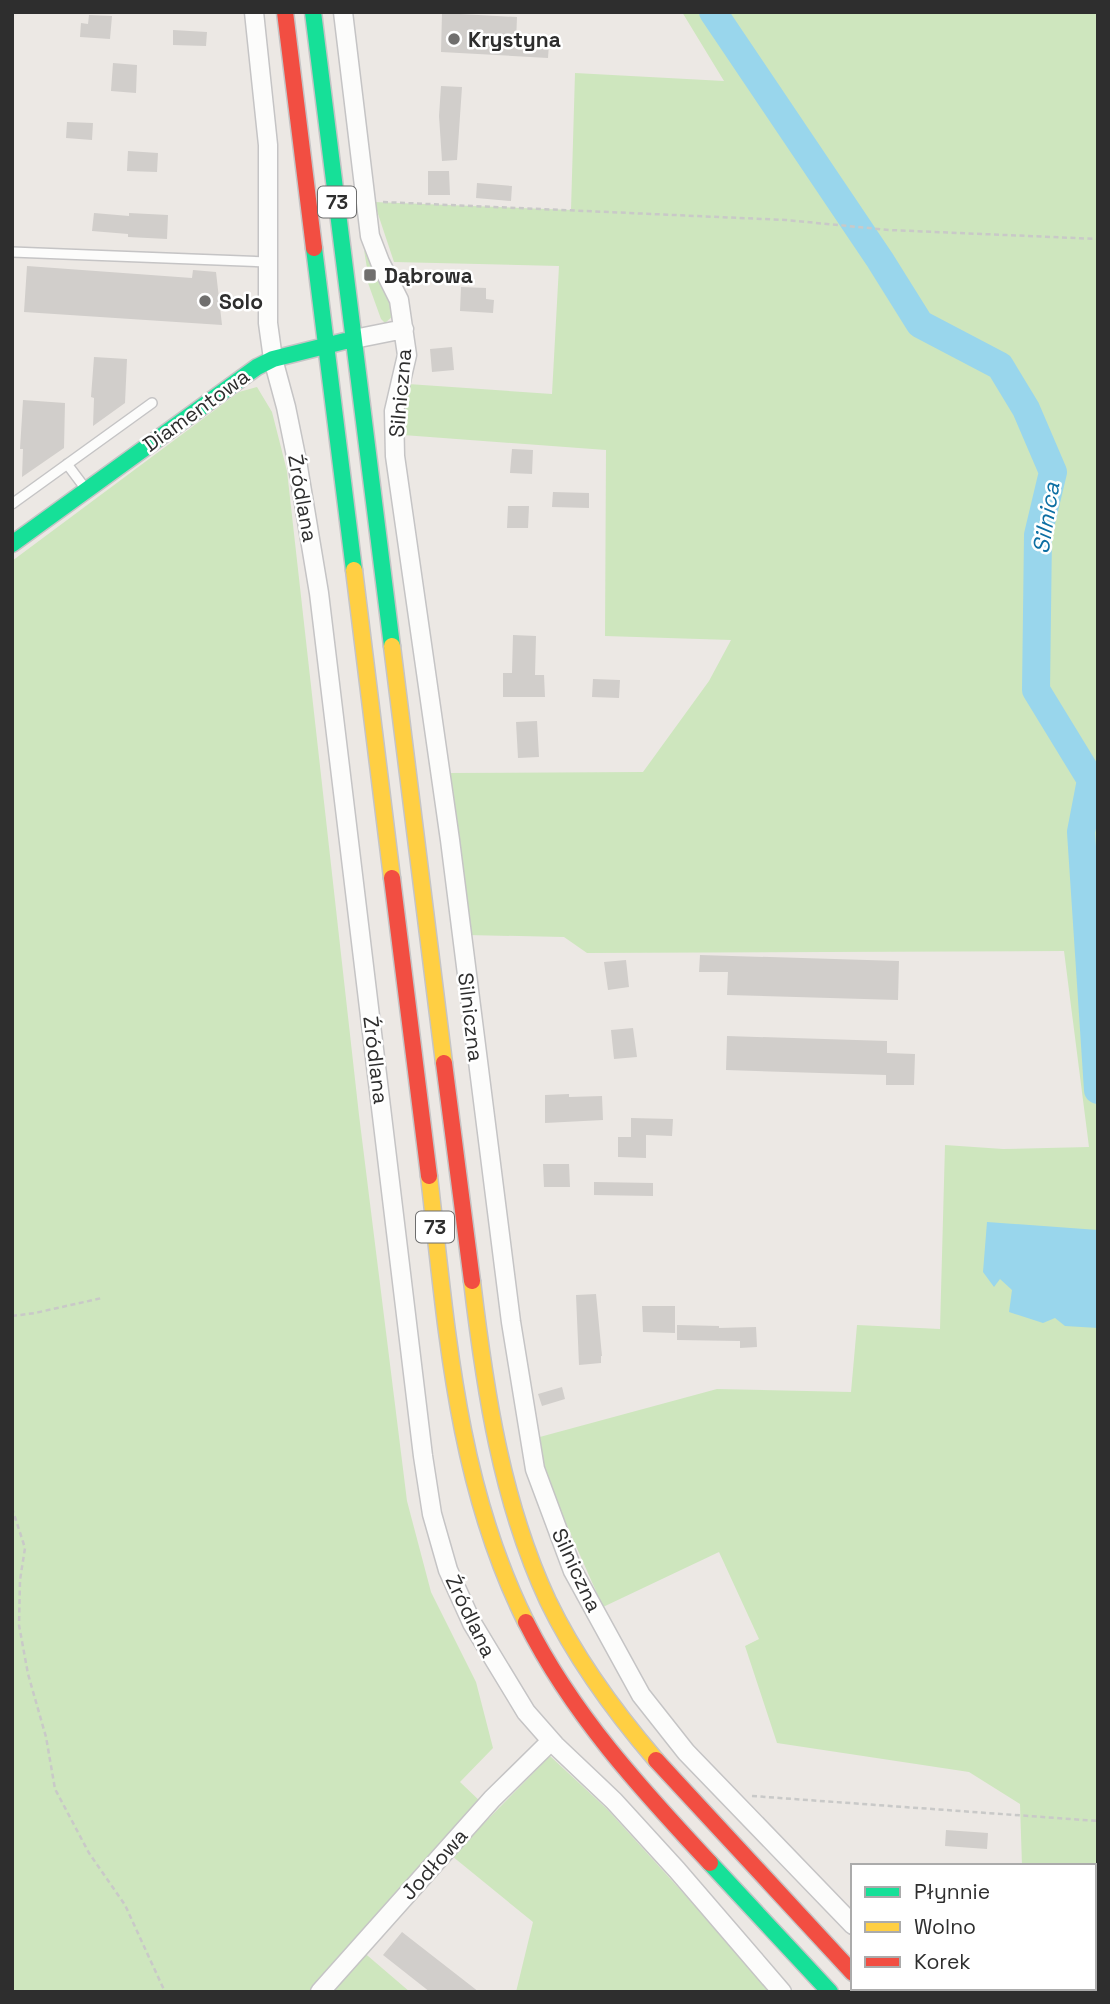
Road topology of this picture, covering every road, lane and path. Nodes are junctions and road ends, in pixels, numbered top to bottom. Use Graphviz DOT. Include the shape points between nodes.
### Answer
graph roads {
  1 [pos="254,12"];
  2 [pos="285,12"];
  3 [pos="313,12"];
  4 [pos="343,12"];
  5 [pos="366,201"];
  6 [pos="1098,239"];
  7 [pos="12,251"];
  8 [pos="267,262"];
  9 [pos="404,328"];
  10 [pos="354,339"];
  11 [pos="326,346"];
  12 [pos="273,359"];
  13 [pos="152,403"];
  14 [pos="67,464"];
  15 [pos="86,490"];
  16 [pos="12,505"];
  17 [pos="12,544"];
  18 [pos="102,1298"];
  19 [pos="12,1316"];
  20 [pos="12,1508"];
  21 [pos="551,1741"];
  22 [pos="728,1794"];
  23 [pos="1098,1821"];
  24 [pos="851,1923"];
  25 [pos="851,1971"];
  26 [pos="165,1992"];
  27 [pos="320,1992"];
  28 [pos="782,1992"];
  29 [pos="830,1992"];
  1 -- 8 [label="street, Źródlana" via="268,145"];
  2 -- 11 [label="main road, 73"];
  3 -- 10 [label="main road, 73"];
  4 -- 5 [label="street, Silniczna"];
  5 -- 6 [label="path"];
  5 -- 9 [label="street, Silniczna" via="370,236 399,300"];
  7 -- 8 [label="lane"];
  8 -- 12 [label="street, Źródlana"];
  9 -- 10 [label="street, Diamentowa"];
  9 -- 22 [label="street, Silniczna" via="407,355 394,411 395,456 511,1322 535,1469 573,1571 641,1695 685,1752"];
  10 -- 11 [label="main road, Diamentowa"];
  10 -- 25 [label="main road, 73" via="482,1364 494,1439 514,1515 549,1602 613,1709 680,1789"];
  11 -- 12 [label="main road, Diamentowa"];
  11 -- 29 [label="main road, 73" via="443,1294 464,1437 482,1510 531,1632 584,1718 639,1788"];
  12 -- 15 [label="main road, Diamentowa"];
  12 -- 21 [label="street, Źródlana" via="289,420 319,593 432,1514 448,1570 472,1623 526,1712"];
  13 -- 14 [label="lane"];
  14 -- 15 [label="lane"];
  14 -- 16 [label="lane"];
  15 -- 17 [label="main road, Diamentowa"];
  18 -- 19 [label="path"];
  20 -- 26 [label="path" via="25,1548 19,1625 55,1789 89,1853 125,1905"];
  21 -- 27 [label="street, Jodłowa" via="492,1799"];
  21 -- 28 [label="street, Źródlana" via="641,1831"];
  22 -- 23 [label="path"];
  22 -- 24 [label="street, Silniczna"];
}
